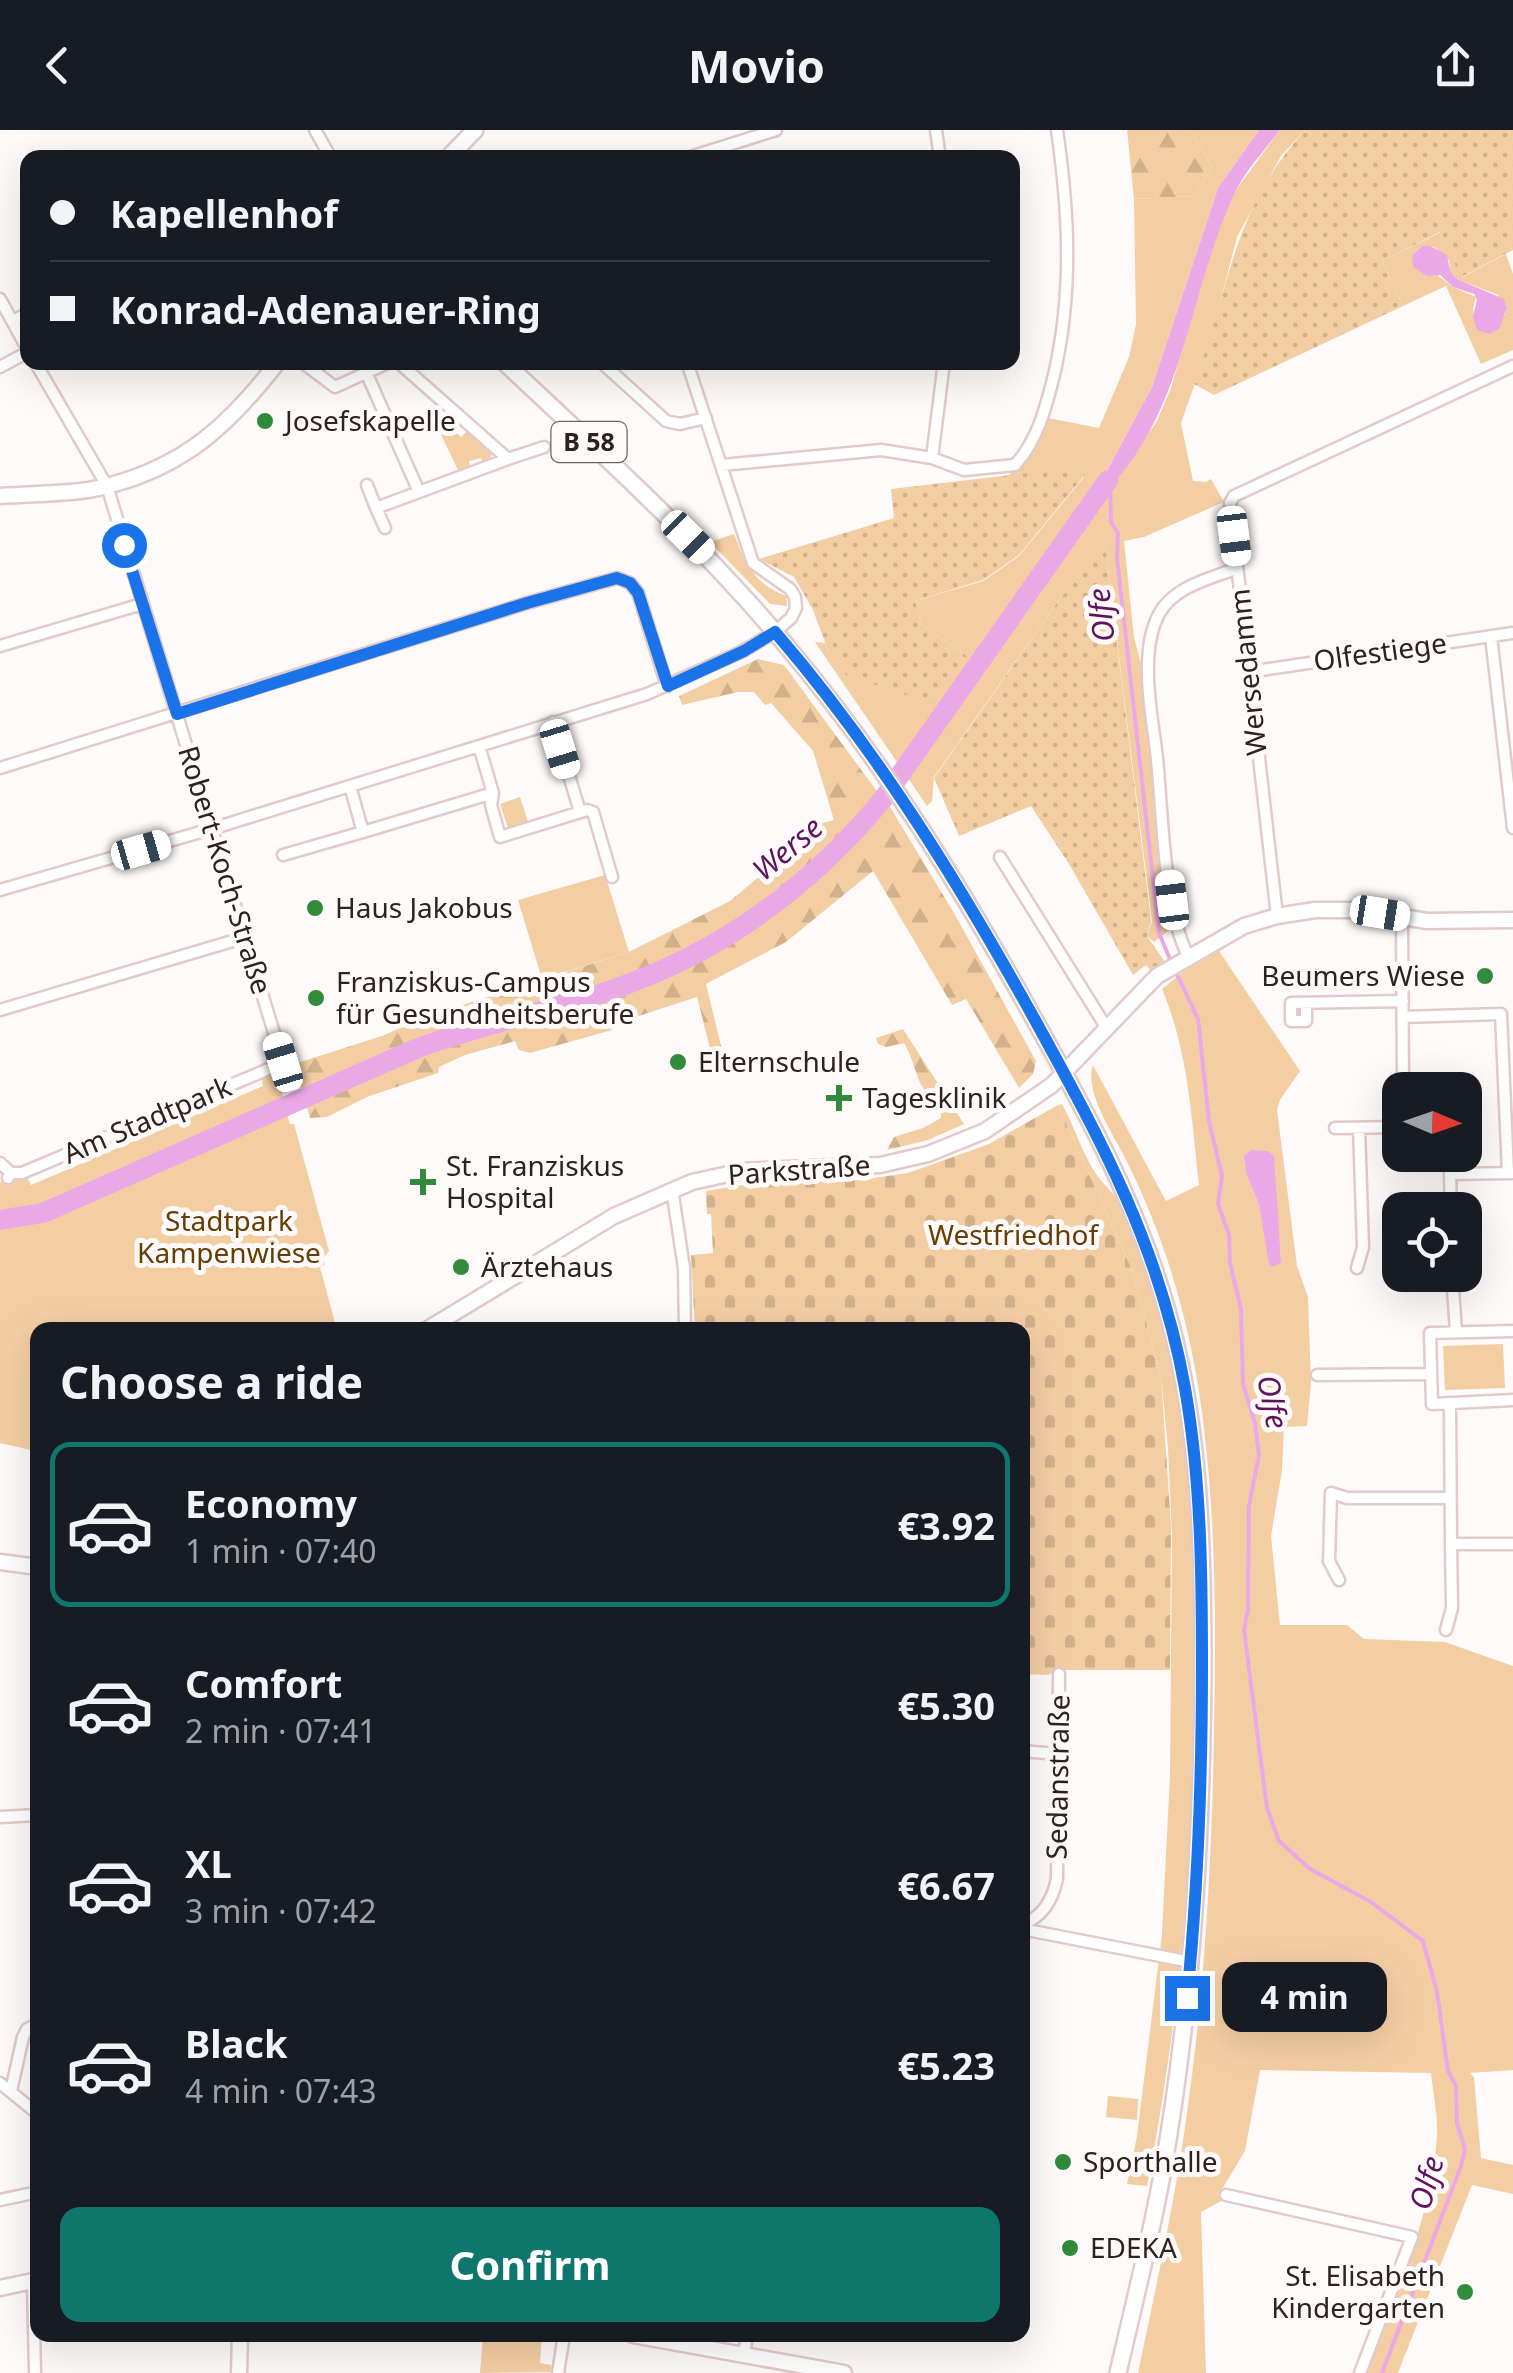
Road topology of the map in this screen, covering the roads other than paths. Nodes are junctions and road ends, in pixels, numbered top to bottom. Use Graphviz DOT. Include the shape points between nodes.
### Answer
graph roads {
  1 [pos="475,130"];
  2 [pos="776,130"];
  3 [pos="1057,130"];
  4 [pos="456,150"];
  5 [pos="712,150"];
  6 [pos="0,299"];
  7 [pos="20,318"];
  8 [pos="13,321"];
  9 [pos="20,335"];
  10 [pos="1513,366"];
  11 [pos="40,370"];
  12 [pos="271,370"];
  13 [pos="313,370"];
  14 [pos="371,370"];
  15 [pos="407,370"];
  16 [pos="512,370"];
  17 [pos="609,370"];
  18 [pos="690,370"];
  19 [pos="943,370"];
  20 [pos="366,372"];
  21 [pos="706,418"];
  22 [pos="544,447"];
  23 [pos="932,458"];
  24 [pos="508,459"];
  25 [pos="722,464"];
  26 [pos="367,485"];
  27 [pos="106,486"];
  28 [pos="419,492"];
  29 [pos="0,496"];
  30 [pos="376,508"];
  31 [pos="385,528"];
  32 [pos="1237,568"];
  33 [pos="142,604"];
  34 [pos="775,632"];
  35 [pos="1513,633"];
  36 [pos="1491,636"];
  37 [pos="0,646"];
  38 [pos="1248,672"];
  39 [pos="668,686"];
  40 [pos="177,714"];
  41 [pos="552,722"];
  42 [pos="479,746"];
  43 [pos="0,768"];
  44 [pos="350,786"];
  45 [pos="493,793"];
  46 [pos="580,812"];
  47 [pos="1513,828"];
  48 [pos="212,830"];
  49 [pos="363,832"];
  50 [pos="283,855"];
  51 [pos="1000,857"];
  52 [pos="612,877"];
  53 [pos="0,890"];
  54 [pos="1276,916"];
  55 [pos="1402,916"];
  56 [pos="1513,920"];
  57 [pos="246,938"];
  58 [pos="1178,962"];
  59 [pos="1403,1001"];
  60 [pos="1306,1003"];
  61 [pos="0,1010"];
  62 [pos="1403,1017"];
  63 [pos="1106,1027"];
  64 [pos="283,1062"];
  65 [pos="1403,1072"];
  66 [pos="1064,1074"];
  67 [pos="289,1082"];
  68 [pos="1382,1127"];
  69 [pos="1334,1128"];
  70 [pos="1359,1128"];
  71 [pos="0,1163"];
  72 [pos="1511,1173"];
  73 [pos="1450,1174"];
  74 [pos="672,1189"];
  75 [pos="1450,1192"];
  76 [pos="1357,1268"];
  77 [pos="1453,1292"];
  78 [pos="439,1322"];
  79 [pos="685,1322"];
  80 [pos="1513,1330"];
  81 [pos="1456,1332"];
  82 [pos="1431,1374"];
  83 [pos="1318,1375"];
  84 [pos="1513,1400"];
  85 [pos="1450,1402"];
  86 [pos="1452,1498"];
  87 [pos="1451,1544"];
  88 [pos="1513,1544"];
  89 [pos="0,1562"];
  90 [pos="30,1566"];
  91 [pos="1338,1580"];
  92 [pos="1446,1630"];
  93 [pos="1059,1674"];
  94 [pos="1030,1752"];
  95 [pos="1058,1754"];
  96 [pos="30,1816"];
  97 [pos="0,1818"];
  98 [pos="1030,1921"];
  99 [pos="1030,1929"];
  100 [pos="1191,1962"];
  101 [pos="30,2028"];
  102 [pos="0,2083"];
  103 [pos="11,2091"];
  104 [pos="30,2107"];
  105 [pos="30,2194"];
  106 [pos="1226,2195"];
  107 [pos="0,2200"];
  108 [pos="30,2281"];
  109 [pos="0,2288"];
  110 [pos="35,2342"];
  111 [pos="240,2342"];
  112 [pos="563,2342"];
  113 [pos="674,2342"];
  114 [pos="746,2342"];
  115 [pos="744,2354"];
  116 [pos="784,2368"];
  117 [pos="35,2373"];
  118 [pos="239,2373"];
  119 [pos="558,2373"];
  120 [pos="844,2373"];
  121 [pos="1118,2373"];
  122 [pos="1360,2373"];
  1 -- 4 [label="main road"];
  2 -- 5 [label="street"];
  3 -- 23 [label="street" via="1068,289 1042,420 1015,465 964,470"];
  6 -- 8 [label="street"];
  7 -- 8 [label="street"];
  8 -- 9 [label="street"];
  10 -- 32 [label="street, Wersedamm" via="1234,496"];
  11 -- 27 [label="street, Robert-Koch-Straße"];
  12 -- 27 [label="street" via="194,449"];
  13 -- 20 [label="street" via="335,387"];
  14 -- 20 [label="street"];
  15 -- 24 [label="street"];
  16 -- 34 [label="main road, B 58" via="692,542"];
  17 -- 21 [label="street" via="666,421"];
  18 -- 21 [label="street"];
  19 -- 23 [label="street"];
  20 -- 28 [label="street"];
  21 -- 25 [label="street"];
  22 -- 24 [label="street"];
  23 -- 25 [label="street" via="880,450"];
  24 -- 28 [label="street"];
  25 -- 34 [label="street" via="753,563 796,598 791,618"];
  26 -- 30 [label="street"];
  27 -- 29 [label="street"];
  27 -- 33 [label="street, Robert-Koch-Straße"];
  28 -- 30 [label="street"];
  30 -- 31 [label="street"];
  32 -- 38 [label="street, Wersedamm"];
  32 -- 58 [label="street" via="1168,601 1152,636 1148,668"];
  33 -- 37 [label="street"];
  33 -- 40 [label="street, Robert-Koch-Straße"];
  34 -- 39 [label="street"];
  34 -- 66 [label="main road, B 58" via="905,802"];
  35 -- 36 [label="street, Olfestiege"];
  36 -- 38 [label="street, Olfestiege"];
  36 -- 47 [label="street"];
  38 -- 54 [label="street, Wersedamm"];
  39 -- 40 [label="street" via="638,593 617,578"];
  39 -- 41 [label="street"];
  40 -- 43 [label="street"];
  40 -- 48 [label="street, Robert-Koch-Straße"];
  41 -- 42 [label="street"];
  41 -- 46 [label="street"];
  42 -- 44 [label="street"];
  42 -- 45 [label="street"];
  44 -- 48 [label="street"];
  44 -- 49 [label="street"];
  45 -- 46 [label="street" via="500,837"];
  45 -- 49 [label="street"];
  46 -- 52 [label="street" via="594,814"];
  48 -- 53 [label="street"];
  48 -- 57 [label="street, Robert-Koch-Straße"];
  49 -- 50 [label="street"];
  51 -- 63 [label="street"];
  54 -- 55 [label="street, Parkstraße" via="1315,910"];
  54 -- 58 [label="street, Parkstraße" via="1227,933"];
  55 -- 56 [label="street, Parkstraße"];
  55 -- 59 [label="street"];
  57 -- 61 [label="street"];
  57 -- 64 [label="street, Robert-Koch-Straße"];
  58 -- 63 [label="street, Parkstraße"];
  59 -- 60 [label="street"];
  59 -- 62 [label="street"];
  62 -- 65 [label="street"];
  62 -- 72 [label="street" via="1501,1014"];
  63 -- 66 [label="street, Parkstraße"];
  64 -- 67 [label="street, Robert-Koch-Straße"];
  64 -- 71 [label="street, Am Stadtpark" via="22,1173 9,1176"];
  66 -- 74 [label="street, Parkstraße" via="985,1131 928,1154 858,1168 742,1172"];
  66 -- 100 [label="main road, B 58" via="1138,1220 1166,1307 1190,1424 1202,1632"];
  68 -- 70 [label="street"];
  69 -- 70 [label="street"];
  70 -- 76 [label="street" via="1363,1247"];
  72 -- 73 [label="street"];
  73 -- 75 [label="street"];
  74 -- 78 [label="street, Parkstraße" via="614,1216"];
  74 -- 79 [label="street"];
  77 -- 81 [label="street"];
  80 -- 81 [label="street"];
  81 -- 82 [label="street" via="1430,1333"];
  82 -- 83 [label="street"];
  82 -- 85 [label="street" via="1432,1404"];
  84 -- 85 [label="street"];
  85 -- 86 [label="street"];
  86 -- 87 [label="street"];
  86 -- 91 [label="street" via="1330,1493 1330,1562"];
  87 -- 88 [label="street"];
  87 -- 92 [label="street"];
  89 -- 90 [label="street"];
  93 -- 95 [label="street, Sedanstraße"];
  94 -- 95 [label="street"];
  95 -- 98 [label="street, Sedanstraße" via="1057,1879 1044,1911"];
  96 -- 97 [label="street"];
  99 -- 100 [label="street, Sedanstraße"];
  100 -- 121 [label="main road, B 58" via="1172,2110"];
  101 -- 103 [label="street" via="22,2037"];
  102 -- 103 [label="street"];
  103 -- 104 [label="street"];
  105 -- 107 [label="street"];
  106 -- 122 [label="street" via="1412,2237"];
  108 -- 109 [label="street"];
  110 -- 117 [label="street"];
  111 -- 118 [label="street"];
  112 -- 119 [label="street"];
  113 -- 115 [label="street"];
  114 -- 115 [label="street"];
  115 -- 116 [label="street"];
  116 -- 120 [label="street"];
}
